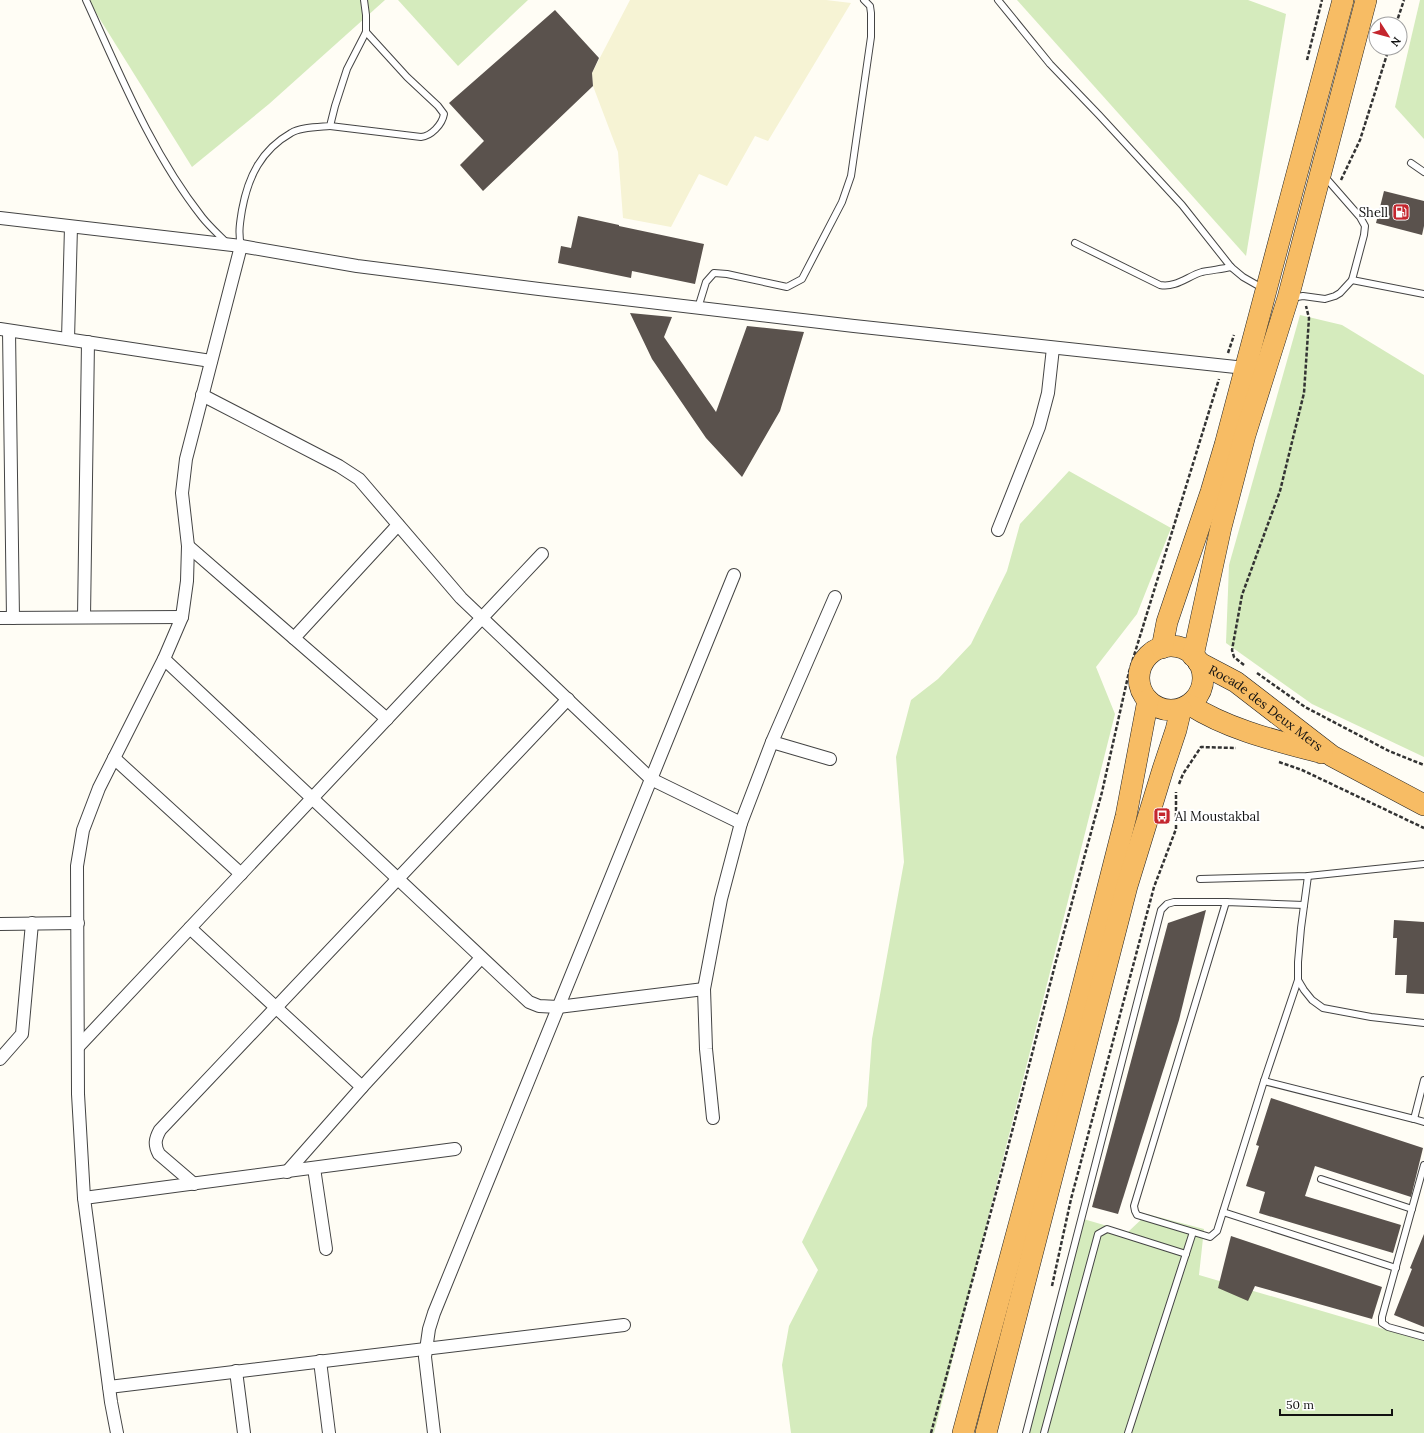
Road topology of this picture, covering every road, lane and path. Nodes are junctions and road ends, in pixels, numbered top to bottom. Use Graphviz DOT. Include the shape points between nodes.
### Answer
graph roads {
  1 [pos="86,0"];
  2 [pos="364,0"];
  3 [pos="864,0"];
  4 [pos="998,0"];
  5 [pos="1343,0"];
  6 [pos="1366,0"];
  7 [pos="1404,0"];
  8 [pos="1399,16"];
  9 [pos="366,32"];
  10 [pos="1386,56"];
  11 [pos="330,126"];
  12 [pos="1411,163"];
  13 [pos="1320,171"];
  14 [pos="1424,172"];
  15 [pos="1336,190"];
  16 [pos="0,218"];
  17 [pos="72,227"];
  18 [pos="1075,244"];
  19 [pos="235,246"];
  20 [pos="1231,267"];
  21 [pos="1352,280"];
  22 [pos="1266,290"];
  23 [pos="1424,294"];
  24 [pos="1295,297"];
  25 [pos="698,308"];
  26 [pos="4,330"];
  27 [pos="68,339"];
  28 [pos="88,342"];
  29 [pos="1053,348"];
  30 [pos="211,361"];
  31 [pos="1245,368"];
  32 [pos="202,395"];
  33 [pos="398,524"];
  34 [pos="998,530"];
  35 [pos="188,546"];
  36 [pos="542,554"];
  37 [pos="734,575"];
  38 [pos="835,597"];
  39 [pos="84,617"];
  40 [pos="182,617"];
  41 [pos="482,617"];
  42 [pos="0,618"];
  43 [pos="13,618"];
  44 [pos="294,638"];
  45 [pos="1162,648"];
  46 [pos="164,659"];
  47 [pos="1196,659"];
  48 [pos="1250,669"];
  49 [pos="1256,673"];
  50 [pos="568,698"];
  51 [pos="1148,700"];
  52 [pos="1186,707"];
  53 [pos="387,719"];
  54 [pos="772,742"];
  55 [pos="1242,748"];
  56 [pos="1332,756"];
  57 [pos="114,758"];
  58 [pos="830,760"];
  59 [pos="1275,760"];
  60 [pos="1424,765"];
  61 [pos="652,779"];
  62 [pos="312,798"];
  63 [pos="1424,805"];
  64 [pos="741,823"];
  65 [pos="1424,828"];
  66 [pos="1424,864"];
  67 [pos="241,874"];
  68 [pos="1308,876"];
  69 [pos="398,879"];
  70 [pos="1200,879"];
  71 [pos="1226,902"];
  72 [pos="1304,905"];
  73 [pos="32,923"];
  74 [pos="78,923"];
  75 [pos="0,924"];
  76 [pos="190,928"];
  77 [pos="481,958"];
  78 [pos="1298,980"];
  79 [pos="704,988"];
  80 [pos="558,1007"];
  81 [pos="276,1008"];
  82 [pos="1424,1023"];
  83 [pos="78,1047"];
  84 [pos="0,1059"];
  85 [pos="1424,1080"];
  86 [pos="1264,1081"];
  87 [pos="362,1087"];
  88 [pos="713,1118"];
  89 [pos="1414,1120"];
  90 [pos="1424,1122"];
  91 [pos="455,1150"];
  92 [pos="1424,1165"];
  93 [pos="314,1168"];
  94 [pos="287,1172"];
  95 [pos="1321,1179"];
  96 [pos="194,1184"];
  97 [pos="84,1198"];
  98 [pos="1412,1209"];
  99 [pos="1223,1212"];
  100 [pos="1193,1232"];
  101 [pos="326,1249"];
  102 [pos="1186,1254"];
  103 [pos="1396,1268"];
  104 [pos="1051,1290"];
  105 [pos="624,1325"];
  106 [pos="1424,1338"];
  107 [pos="426,1349"];
  108 [pos="320,1362"];
  109 [pos="236,1371"];
  110 [pos="109,1387"];
  111 [pos="117,1433"];
  112 [pos="244,1433"];
  113 [pos="329,1433"];
  114 [pos="434,1433"];
  115 [pos="963,1433"];
  116 [pos="986,1433"];
  117 [pos="1026,1433"];
  118 [pos="1044,1433"];
  119 [pos="1128,1433"];
  1 -- 19 [label="lane" via="151,138 182,190 202,218"];
  2 -- 9 [label="lane"];
  3 -- 25 [label="lane" via="870,6 871,37 851,176 842,202 802,279 787,286 714,273 706,282"];
  4 -- 20 [label="lane" via="1050,64 1182,206"];
  5 -- 22 [label="highway"];
  6 -- 13 [label="highway"];
  7 -- 8 [label="path"];
  9 -- 11 [label="lane" via="347,70"];
  9 -- 11 [label="lane" via="403,73 438,106 444,114 443,119 426,137"];
  10 -- 15 [label="path" via="1360,140"];
  11 -- 19 [label="lane" via="292,132 272,146 262,157 252,175 244,201"];
  12 -- 14 [label="lane"];
  13 -- 15 [label="lane"];
  13 -- 24 [label="highway"];
  15 -- 21 [label="lane" via="1364,226"];
  16 -- 17 [label="street"];
  17 -- 19 [label="street"];
  17 -- 27 [label="street"];
  18 -- 20 [label="lane" via="1160,286 1177,283 1201,272"];
  19 -- 25 [label="street" via="357,266"];
  19 -- 30 [label="street"];
  20 -- 22 [label="lane" via="1252,284"];
  21 -- 23 [label="lane"];
  21 -- 24 [label="lane" via="1335,296 1325,299"];
  22 -- 31 [label="highway"];
  24 -- 47 [label="highway" via="1245,435 1221,527"];
  24 -- 48 [label="path" via="1308,318 1304,393 1280,491 1242,595 1232,650 1234,657"];
  25 -- 29 [label="street"];
  26 -- 27 [label="street"];
  26 -- 43 [label="street"];
  27 -- 28 [label="street"];
  28 -- 30 [label="street"];
  28 -- 39 [label="street"];
  29 -- 31 [label="street"];
  29 -- 34 [label="street" via="1048,392 1040,427"];
  30 -- 32 [label="street"];
  31 -- 45 [label="highway" via="1213,485 1167,622"];
  32 -- 33 [label="street" via="339,466 359,479"];
  32 -- 35 [label="street" via="186,459 182,493"];
  33 -- 41 [label="street" via="461,598"];
  33 -- 44 [label="street"];
  35 -- 40 [label="street"];
  35 -- 44 [label="street"];
  36 -- 41 [label="street"];
  37 -- 61 [label="street"];
  38 -- 54 [label="street"];
  39 -- 40 [label="street"];
  39 -- 43 [label="street"];
  40 -- 46 [label="street"];
  41 -- 50 [label="street"];
  41 -- 53 [label="street"];
  42 -- 43 [label="street"];
  44 -- 53 [label="street"];
  45 -- 47 [label="highway" via="1174,646 1185,650"];
  45 -- 51 [label="highway" via="1147,658 1142,666 1140,684"];
  46 -- 57 [label="street"];
  46 -- 62 [label="street"];
  47 -- 52 [label="highway" via="1203,675 1202,684 1200,692"];
  47 -- 56 [label="highway, Rocade des Deux Mers" via="1236,682"];
  49 -- 60 [label="path" via="1305,708 1389,751"];
  50 -- 61 [label="street"];
  50 -- 69 [label="street"];
  51 -- 52 [label="highway" via="1159,708 1171,710"];
  51 -- 115 [label="highway" via="1126,816"];
  52 -- 56 [label="highway, Rocade des Deux Mers" via="1260,736"];
  52 -- 116 [label="highway" via="1160,776 1127,886"];
  53 -- 62 [label="street"];
  54 -- 58 [label="street"];
  54 -- 64 [label="street"];
  55 -- 104 [label="path" via="1201,746 1176,790 1176,829 1154,887 1071,1199"];
  56 -- 63 [label="highway, Rocade des Deux Mers"];
  57 -- 67 [label="street"];
  57 -- 74 [label="street" via="83,830 77,866"];
  59 -- 65 [label="path" via="1302,770"];
  61 -- 64 [label="street"];
  61 -- 80 [label="street"];
  62 -- 67 [label="street"];
  62 -- 69 [label="street"];
  64 -- 79 [label="street" via="721,899"];
  66 -- 68 [label="lane"];
  67 -- 76 [label="street"];
  68 -- 70 [label="lane"];
  68 -- 72 [label="lane"];
  69 -- 77 [label="street"];
  69 -- 81 [label="street"];
  71 -- 72 [label="lane"];
  71 -- 100 [label="lane" via="1134,1206 1138,1215"];
  71 -- 117 [label="lane" via="1174,902 1161,910"];
  72 -- 78 [label="lane"];
  73 -- 74 [label="street"];
  73 -- 75 [label="street"];
  73 -- 84 [label="street" via="22,1034"];
  74 -- 83 [label="street"];
  76 -- 81 [label="street"];
  76 -- 83 [label="street"];
  77 -- 80 [label="street" via="529,1002 539,1006"];
  77 -- 87 [label="street"];
  78 -- 82 [label="lane" via="1312,1000 1323,1008"];
  78 -- 86 [label="lane"];
  79 -- 80 [label="street"];
  79 -- 88 [label="street" via="706,1049"];
  80 -- 107 [label="street" via="434,1312 428,1329"];
  81 -- 87 [label="street"];
  81 -- 96 [label="street" via="157,1136 155,1142 159,1154"];
  83 -- 97 [label="street"];
  85 -- 89 [label="lane"];
  86 -- 89 [label="lane"];
  86 -- 99 [label="lane"];
  87 -- 94 [label="street"];
  89 -- 90 [label="lane"];
  91 -- 93 [label="street"];
  92 -- 98 [label="lane"];
  93 -- 94 [label="street"];
  93 -- 101 [label="street"];
  94 -- 96 [label="street"];
  95 -- 98 [label="lane"];
  96 -- 97 [label="street"];
  97 -- 110 [label="street"];
  98 -- 103 [label="lane"];
  99 -- 100 [label="lane" via="1214,1235 1210,1237"];
  99 -- 103 [label="lane"];
  100 -- 102 [label="lane"];
  102 -- 118 [label="lane" via="1107,1229 1098,1234"];
  102 -- 119 [label="lane"];
  103 -- 106 [label="lane" via="1382,1323 1388,1328"];
  105 -- 107 [label="street"];
  107 -- 108 [label="street"];
  107 -- 114 [label="street" via="425,1363"];
  108 -- 109 [label="street"];
  108 -- 113 [label="street"];
  109 -- 110 [label="street"];
  109 -- 112 [label="street"];
  110 -- 111 [label="street"];
}
